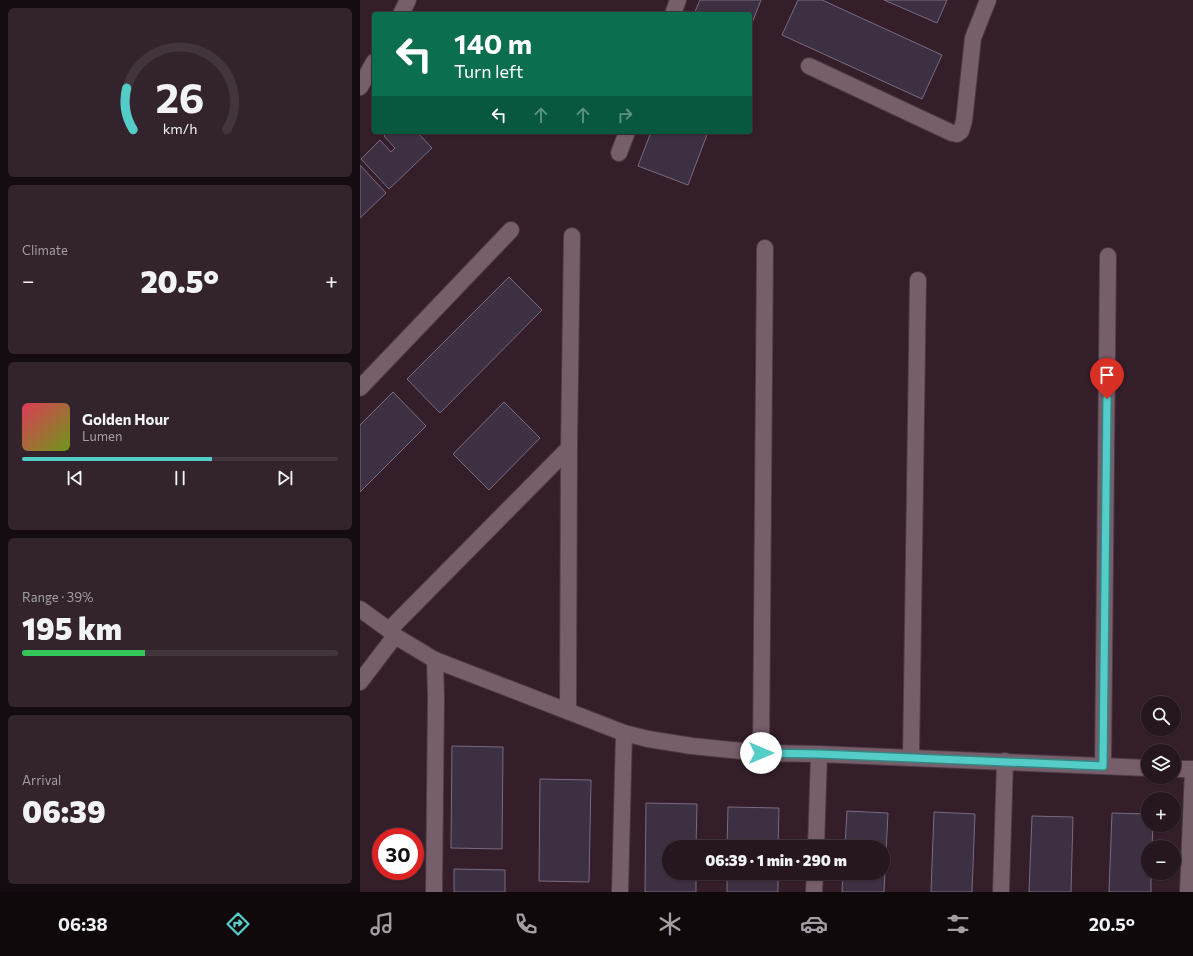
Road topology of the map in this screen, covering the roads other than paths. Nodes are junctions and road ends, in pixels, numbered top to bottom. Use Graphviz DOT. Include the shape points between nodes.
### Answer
graph roads {
  1 [pos="408,0"];
  2 [pos="678,0"];
  3 [pos="988,0"];
  4 [pos="402,12"];
  5 [pos="674,12"];
  6 [pos="372,66"];
  7 [pos="809,66"];
  8 [pos="360,87"];
  9 [pos="626,134"];
  10 [pos="619,153"];
  11 [pos="511,230"];
  12 [pos="572,236"];
  13 [pos="765,248"];
  14 [pos="1108,256"];
  15 [pos="918,280"];
  16 [pos="360,388"];
  17 [pos="569,448"];
  18 [pos="360,609"];
  19 [pos="392,633"];
  20 [pos="435,660"];
  21 [pos="360,682"];
  22 [pos="568,711"];
  23 [pos="624,733"];
  24 [pos="761,753"];
  25 [pos="819,754"];
  26 [pos="911,758"];
  27 [pos="1005,762"];
  28 [pos="1103,766"];
  29 [pos="1141,768"];
  30 [pos="1181,769"];
  31 [pos="1193,770"];
  32 [pos="816,840"];
  33 [pos="815,880"];
  34 [pos="434,892"];
  35 [pos="620,892"];
  36 [pos="814,892"];
  37 [pos="1001,892"];
  38 [pos="1188,892"];
  1 -- 4 [label="street"];
  2 -- 5 [label="street"];
  3 -- 7 [label="street" via="973,38 964,122 957,134 952,134"];
  6 -- 8 [label="street"];
  9 -- 10 [label="street"];
  11 -- 16 [label="street"];
  12 -- 17 [label="street"];
  13 -- 24 [label="street"];
  14 -- 28 [label="street"];
  15 -- 26 [label="street"];
  17 -- 19 [label="street"];
  17 -- 22 [label="street"];
  18 -- 19 [label="street"];
  19 -- 20 [label="street"];
  19 -- 21 [label="street"];
  20 -- 22 [label="street"];
  20 -- 34 [label="street"];
  22 -- 23 [label="street"];
  23 -- 24 [label="street" via="692,746"];
  23 -- 35 [label="street"];
  24 -- 25 [label="street"];
  25 -- 26 [label="street"];
  25 -- 32 [label="street"];
  26 -- 27 [label="street"];
  27 -- 28 [label="street"];
  27 -- 37 [label="street"];
  28 -- 29 [label="street"];
  30 -- 31 [label="street"];
  31 -- 38 [label="street"];
  33 -- 36 [label="street"];
}
